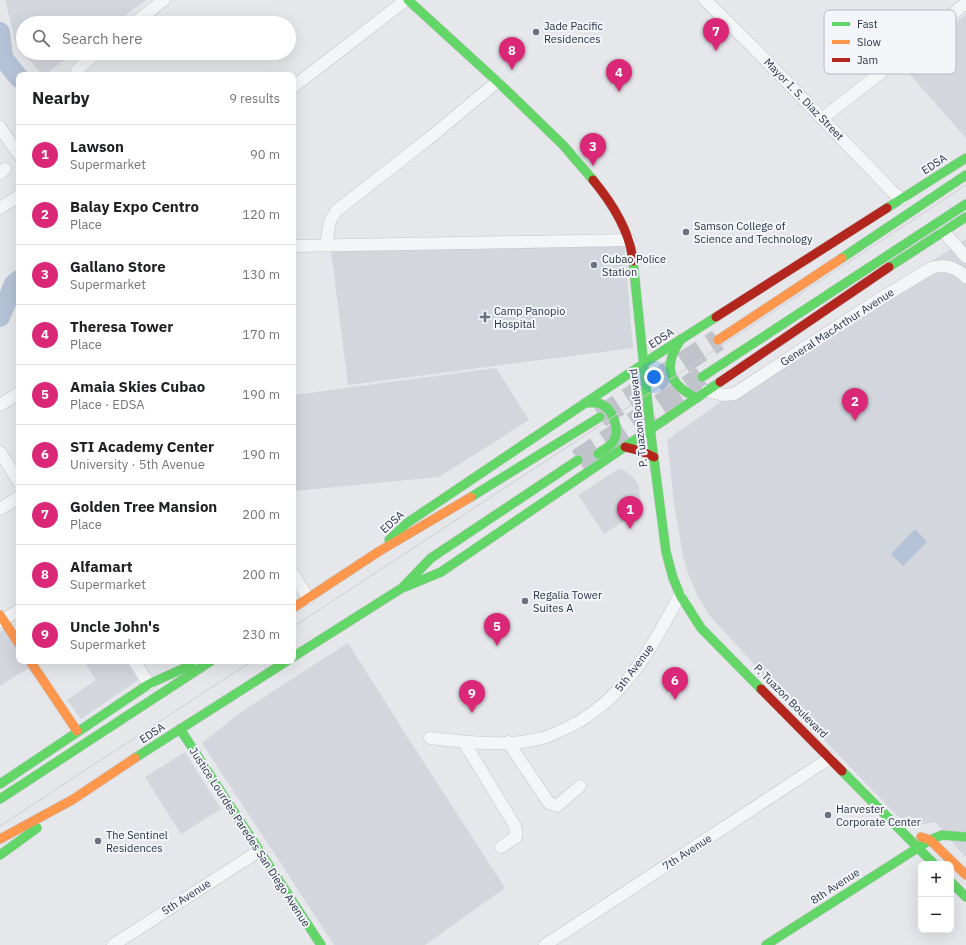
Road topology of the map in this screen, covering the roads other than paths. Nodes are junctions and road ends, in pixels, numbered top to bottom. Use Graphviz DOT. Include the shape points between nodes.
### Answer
graph roads {
  1 [pos="164,0"];
  2 [pos="407,0"];
  3 [pos="705,0"];
  4 [pos="966,4"];
  5 [pos="956,12"];
  6 [pos="143,16"];
  7 [pos="88,60"];
  8 [pos="77,70"];
  9 [pos="879,74"];
  10 [pos="497,82"];
  11 [pos="296,85"];
  12 [pos="822,118"];
  13 [pos="0,127"];
  14 [pos="16,151"];
  15 [pos="966,158"];
  16 [pos="966,175"];
  17 [pos="16,198"];
  18 [pos="902,199"];
  19 [pos="966,204"];
  20 [pos="0,208"];
  21 [pos="966,217"];
  22 [pos="944,232"];
  23 [pos="629,240"];
  24 [pos="326,245"];
  25 [pos="296,246"];
  26 [pos="966,257"];
  27 [pos="966,277"];
  28 [pos="681,339"];
  29 [pos="718,340"];
  30 [pos="644,363"];
  31 [pos="702,377"];
  32 [pos="16,395"];
  33 [pos="702,395"];
  34 [pos="586,403"];
  35 [pos="0,405"];
  36 [pos="600,417"];
  37 [pos="651,430"];
  38 [pos="625,447"];
  39 [pos="0,452"];
  40 [pos="654,457"];
  41 [pos="578,460"];
  42 [pos="587,472"];
  43 [pos="16,477"];
  44 [pos="16,499"];
  45 [pos="0,509"];
  46 [pos="378,552"];
  47 [pos="296,579"];
  48 [pos="402,588"];
  49 [pos="680,595"];
  50 [pos="308,598"];
  51 [pos="296,606"];
  52 [pos="16,612"];
  53 [pos="1,619"];
  54 [pos="16,640"];
  55 [pos="296,655"];
  56 [pos="32,664"];
  57 [pos="136,664"];
  58 [pos="193,664"];
  59 [pos="206,664"];
  60 [pos="282,664"];
  61 [pos="149,684"];
  62 [pos="180,729"];
  63 [pos="78,731"];
  64 [pos="430,738"];
  65 [pos="464,742"];
  66 [pos="508,742"];
  67 [pos="830,758"];
  68 [pos="0,784"];
  69 [pos="580,786"];
  70 [pos="0,799"];
  71 [pos="72,800"];
  72 [pos="901,832"];
  73 [pos="966,837"];
  74 [pos="0,839"];
  75 [pos="930,840"];
  76 [pos="501,847"];
  77 [pos="917,848"];
  78 [pos="259,851"];
  79 [pos="0,855"];
  80 [pos="931,861"];
  81 [pos="966,875"];
  82 [pos="954,885"];
  83 [pos="966,897"];
  84 [pos="113,945"];
  85 [pos="320,945"];
  86 [pos="545,945"];
  87 [pos="766,945"];
  1 -- 6 [label="street"];
  2 -- 10 [label="main road, P. Tuazon Boulevard"];
  2 -- 11 [label="street"];
  3 -- 12 [label="street, Mayor I. S. Diaz Street"];
  4 -- 5 [label="street"];
  7 -- 8 [label="street"];
  9 -- 12 [label="street"];
  10 -- 23 [label="main road, P. Tuazon Boulevard" via="563,145 598,186 624,226"];
  10 -- 24 [label="street" via="336,211 330,221"];
  12 -- 18 [label="street, Mayor I. S. Diaz Street"];
  13 -- 14 [label="street"];
  15 -- 18 [label="main road, EDSA"];
  16 -- 29 [label="main road"];
  17 -- 20 [label="street"];
  18 -- 28 [label="main road, EDSA"];
  19 -- 31 [label="main road"];
  21 -- 22 [label="main road"];
  22 -- 26 [label="street"];
  22 -- 33 [label="main road"];
  23 -- 24 [label="street"];
  23 -- 30 [label="main road, P. Tuazon Boulevard"];
  24 -- 25 [label="street"];
  27 -- 33 [label="street, General MacArthur Avenue" via="952,267 931,268 734,394"];
  28 -- 30 [label="main road, EDSA"];
  28 -- 33 [label="main road" via="671,356 671,372 678,387 684,392"];
  30 -- 34 [label="main road, EDSA"];
  30 -- 37 [label="main road, P. Tuazon Boulevard"];
  32 -- 35 [label="street"];
  33 -- 37 [label="main road"];
  34 -- 42 [label="main road" via="600,403 607,408 616,433 613,442 595,457"];
  34 -- 46 [label="main road, EDSA" via="407,523"];
  36 -- 46 [label="main road, EDSA"];
  37 -- 38 [label="main road"];
  37 -- 40 [label="main road, P. Tuazon Boulevard"];
  38 -- 40 [label="main road" via="641,450"];
  38 -- 42 [label="main road"];
  39 -- 43 [label="street"];
  40 -- 49 [label="main road, P. Tuazon Boulevard" via="666,552"];
  41 -- 48 [label="main road" via="432,558"];
  42 -- 48 [label="main road" via="441,572"];
  44 -- 45 [label="street"];
  46 -- 50 [label="main road, EDSA"];
  47 -- 50 [label="street"];
  48 -- 55 [label="main road"];
  49 -- 66 [label="street, 5th Avenue" via="652,646 628,680 613,695 588,716 567,728 546,737"];
  49 -- 67 [label="main road, P. Tuazon Boulevard" via="701,628"];
  50 -- 51 [label="main road, EDSA"];
  52 -- 53 [label="street"];
  53 -- 54 [label="main road"];
  56 -- 63 [label="main road"];
  57 -- 61 [label="street"];
  58 -- 61 [label="main road"];
  59 -- 70 [label="main road"];
  60 -- 62 [label="main road, EDSA"];
  61 -- 63 [label="main road"];
  62 -- 71 [label="main road, EDSA"];
  62 -- 78 [label="main road, Justice Lourdes Paredes San Diego Avenue"];
  63 -- 68 [label="main road"];
  64 -- 65 [label="street, 5th Avenue"];
  65 -- 66 [label="street, 5th Avenue"];
  65 -- 76 [label="street" via="515,826 516,837"];
  66 -- 69 [label="street" via="549,804 557,806"];
  67 -- 72 [label="main road, P. Tuazon Boulevard"];
  67 -- 86 [label="street, 7th Avenue"];
  71 -- 74 [label="main road, EDSA"];
  71 -- 79 [label="main road, EDSA"];
  72 -- 75 [label="main road"];
  72 -- 77 [label="main road, P. Tuazon Boulevard"];
  73 -- 75 [label="main road" via="942,835"];
  75 -- 77 [label="main road, 8th Avenue"];
  75 -- 81 [label="main road"];
  77 -- 80 [label="main road, P. Tuazon Boulevard"];
  77 -- 87 [label="main road, 8th Avenue"];
  78 -- 84 [label="street, 5th Avenue"];
  78 -- 85 [label="main road, Justice Lourdes Paredes San Diego Avenue"];
  82 -- 83 [label="main road"];
}
